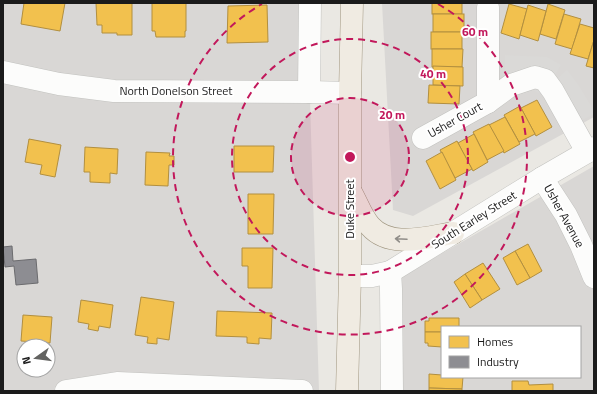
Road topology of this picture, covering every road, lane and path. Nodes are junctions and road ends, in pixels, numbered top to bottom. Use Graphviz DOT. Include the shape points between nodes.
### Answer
graph roads {
  1 [pos="310,3"];
  2 [pos="352,3"];
  3 [pos="488,8"];
  4 [pos="3,72"];
  5 [pos="309,92"];
  6 [pos="350,93"];
  7 [pos="488,102"];
  8 [pos="423,138"];
  9 [pos="591,150"];
  10 [pos="542,178"];
  11 [pos="350,190"];
  12 [pos="453,233"];
  13 [pos="390,272"];
  14 [pos="350,276"];
  15 [pos="594,276"];
  16 [pos="66,391"];
  17 [pos="302,391"];
  18 [pos="347,391"];
  19 [pos="392,391"];
  1 -- 5 [label="street"];
  2 -- 6 [label="main road, Duke Street"];
  3 -- 7 [label="street, Usher Court"];
  4 -- 5 [label="street, North Donelson Street" via="59,84 114,91"];
  5 -- 6 [label="street, North Donelson Street"];
  6 -- 11 [label="main road, Duke Street"];
  7 -- 8 [label="street, Usher Court"];
  7 -- 9 [label="street, Usher Court" via="511,84 535,77 545,80"];
  9 -- 10 [label="street, South Earley Street"];
  10 -- 12 [label="street, South Earley Street"];
  10 -- 15 [label="street, Usher Avenue" via="566,215"];
  12 -- 11 [label="main road, one-way" via="405,240 385,237 370,226"];
  11 -- 14 [label="main road, Duke Street"];
  12 -- 13 [label="street, South Earley Street"];
  13 -- 14 [label="street, South Earley Street" via="372,276"];
  13 -- 19 [label="street"];
  14 -- 18 [label="main road, Duke Street"];
  16 -- 17 [label="street" via="118,383"];
}
